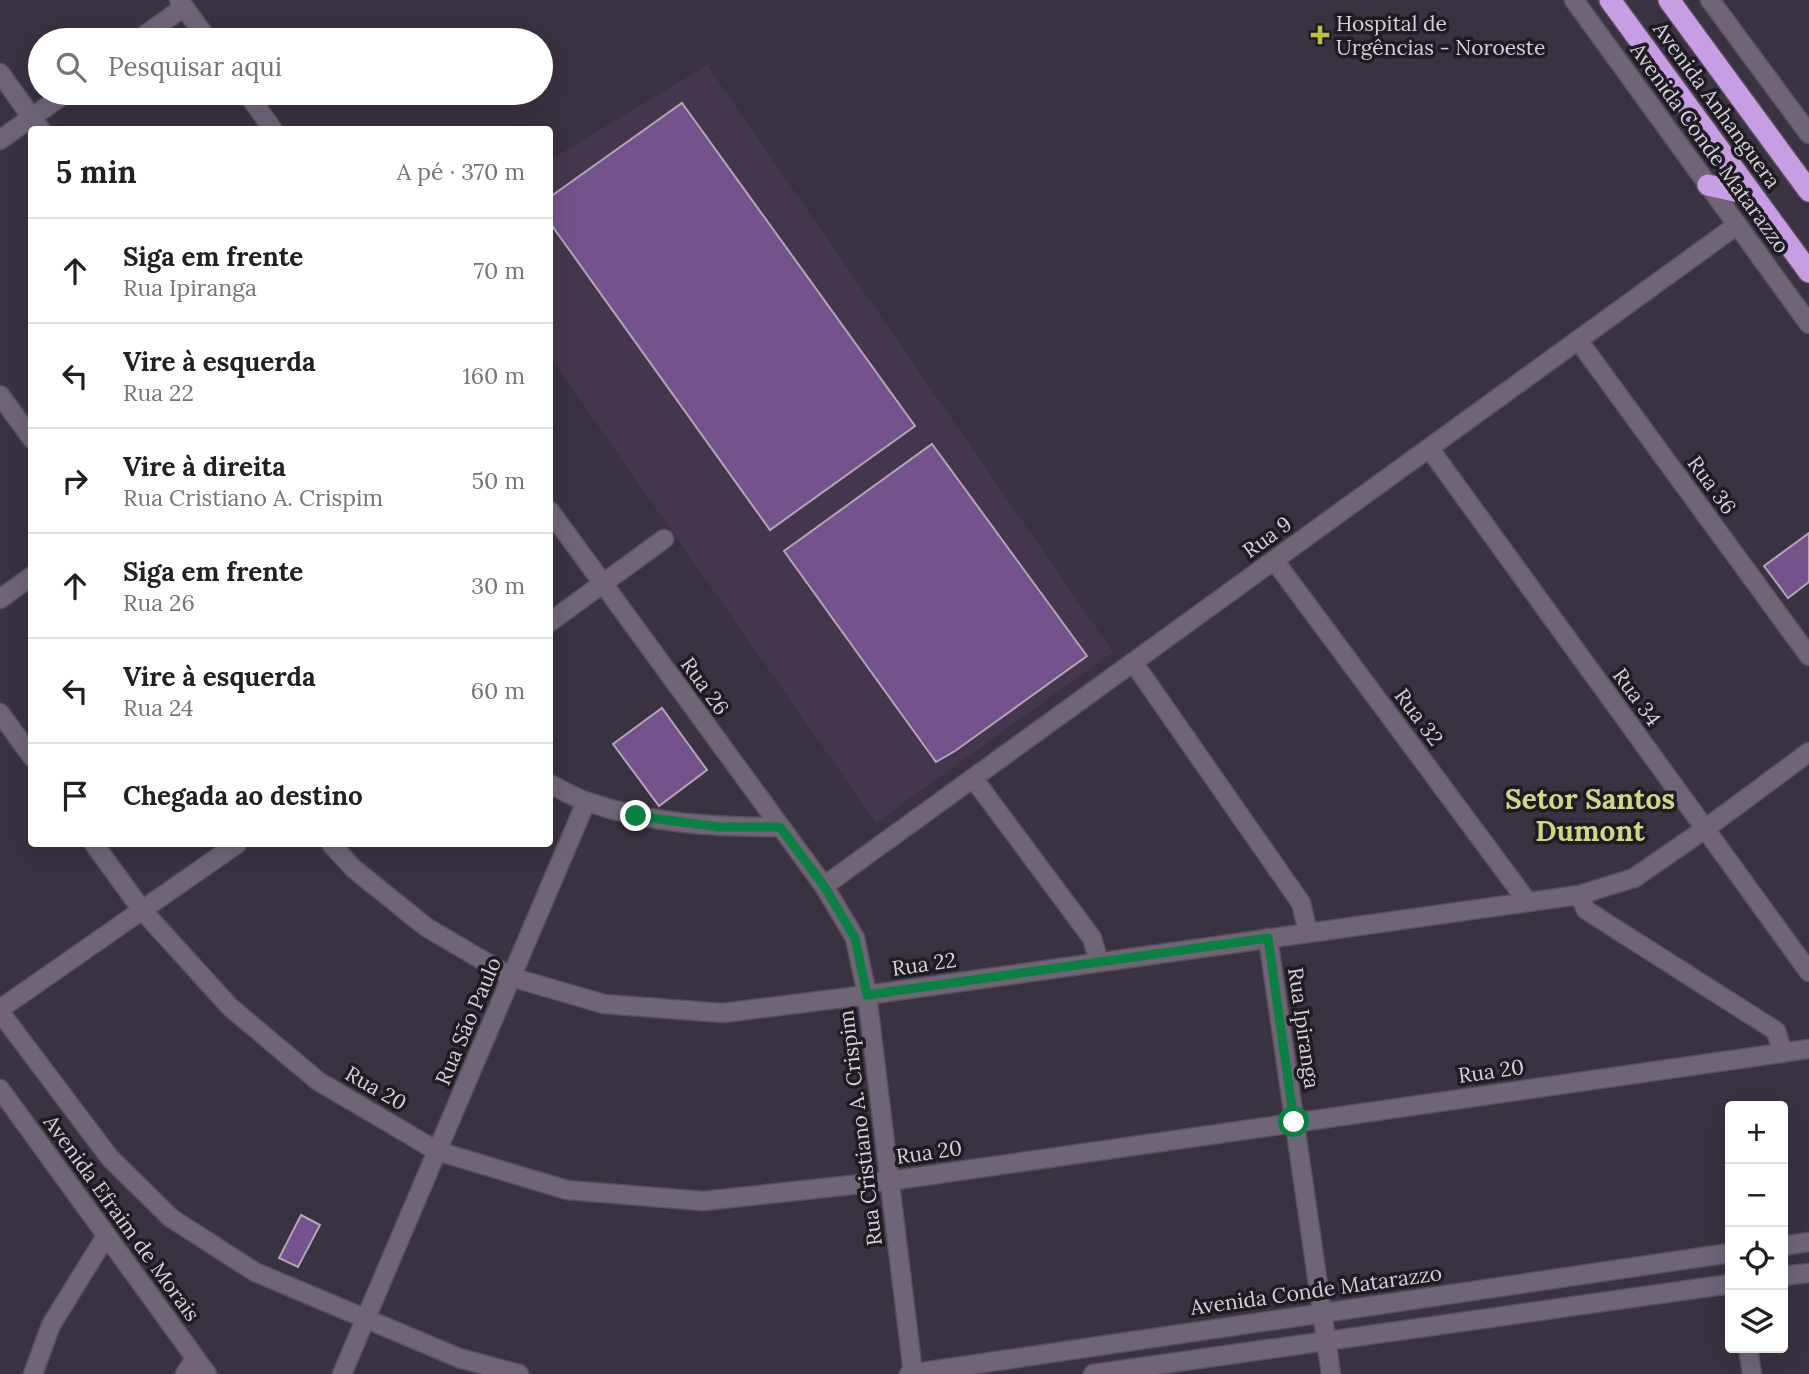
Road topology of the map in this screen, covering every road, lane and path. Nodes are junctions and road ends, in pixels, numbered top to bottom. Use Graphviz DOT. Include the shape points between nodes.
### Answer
graph roads {
  1 [pos="1574,0"];
  2 [pos="1610,0"];
  3 [pos="1710,0"];
  4 [pos="182,4"];
  5 [pos="1676,5"];
  6 [pos="153,28"];
  7 [pos="199,28"];
  8 [pos="0,73"];
  9 [pos="54,105"];
  10 [pos="255,105"];
  11 [pos="37,123"];
  12 [pos="270,126"];
  13 [pos="28,127"];
  14 [pos="1809,135"];
  15 [pos="0,140"];
  16 [pos="1708,185"];
  17 [pos="1809,191"];
  18 [pos="1752,194"];
  19 [pos="1737,225"];
  20 [pos="1809,272"];
  21 [pos="1809,324"];
  22 [pos="1578,340"];
  23 [pos="0,395"];
  24 [pos="28,434"];
  25 [pos="1429,448"];
  26 [pos="553,516"];
  27 [pos="664,539"];
  28 [pos="1274,560"];
  29 [pos="28,579"];
  30 [pos="601,584"];
  31 [pos="0,599"];
  32 [pos="553,620"];
  33 [pos="1809,656"];
  34 [pos="1133,662"];
  35 [pos="0,713"];
  36 [pos="28,752"];
  37 [pos="1809,752"];
  38 [pos="973,778"];
  39 [pos="553,786"];
  40 [pos="586,802"];
  41 [pos="780,827"];
  42 [pos="1705,829"];
  43 [pos="96,847"];
  44 [pos="233,847"];
  45 [pos="334,847"];
  46 [pos="824,886"];
  47 [pos="1579,895"];
  48 [pos="1527,901"];
  49 [pos="142,910"];
  50 [pos="1308,932"];
  51 [pos="1268,938"];
  52 [pos="1099,962"];
  53 [pos="1809,972"];
  54 [pos="511,977"];
  55 [pos="867,995"];
  56 [pos="0,1010"];
  57 [pos="1809,1049"];
  58 [pos="1783,1053"];
  59 [pos="0,1089"];
  60 [pos="1294,1122"];
  61 [pos="437,1151"];
  62 [pos="889,1181"];
  63 [pos="106,1236"];
  64 [pos="1809,1242"];
  65 [pos="1788,1245"];
  66 [pos="1725,1254"];
  67 [pos="1809,1273"];
  68 [pos="1788,1275"];
  69 [pos="1725,1285"];
  70 [pos="1322,1312"];
  71 [pos="365,1320"];
  72 [pos="1326,1342"];
  73 [pos="1749,1353"];
  74 [pos="195,1358"];
  75 [pos="459,1358"];
  76 [pos="33,1374"];
  77 [pos="185,1374"];
  78 [pos="207,1374"];
  79 [pos="342,1374"];
  80 [pos="469,1374"];
  81 [pos="519,1374"];
  82 [pos="911,1374"];
  83 [pos="1093,1374"];
  84 [pos="1331,1374"];
  85 [pos="1752,1374"];
  1 -- 16 [label="street, Avenida Conde Matarazzo"];
  2 -- 18 [label="highway, Avenida Anhanguera"];
  3 -- 14 [label="street"];
  4 -- 6 [label="street"];
  4 -- 7 [label="street"];
  5 -- 17 [label="highway, Avenida Anhanguera"];
  8 -- 11 [label="street"];
  9 -- 11 [label="street"];
  10 -- 12 [label="street"];
  13 -- 15 [label="street"];
  16 -- 18 [label="highway"];
  16 -- 19 [label="street, Avenida Conde Matarazzo"];
  18 -- 20 [label="highway, Avenida Anhanguera"];
  19 -- 21 [label="street, Avenida Conde Matarazzo"];
  19 -- 22 [label="street, Rua 9"];
  22 -- 25 [label="street, Rua 9"];
  22 -- 33 [label="street, Rua 36"];
  23 -- 24 [label="street"];
  25 -- 28 [label="street, Rua 9"];
  25 -- 42 [label="street, Rua 34"];
  26 -- 30 [label="street, Rua 26"];
  27 -- 30 [label="street"];
  28 -- 34 [label="street, Rua 9"];
  28 -- 48 [label="street, Rua 32"];
  29 -- 31 [label="street"];
  30 -- 32 [label="street"];
  30 -- 41 [label="street, Rua 26"];
  34 -- 38 [label="street, Rua 9"];
  34 -- 50 [label="street" via="1301,902"];
  35 -- 36 [label="street"];
  37 -- 42 [label="street, Rua 22"];
  38 -- 46 [label="street, Rua 9"];
  38 -- 52 [label="street" via="1092,938"];
  39 -- 40 [label="street"];
  40 -- 41 [label="street" via="648,818 720,827"];
  40 -- 54 [label="street, Rua São Paulo"];
  41 -- 46 [label="street, Rua 26"];
  42 -- 47 [label="street, Rua 22" via="1633,877"];
  42 -- 53 [label="street, Rua 34"];
  43 -- 49 [label="street, Rua 20"];
  44 -- 49 [label="street"];
  45 -- 54 [label="street, Rua 22" via="426,927"];
  46 -- 55 [label="street, Rua Cristiano A. Crispim" via="855,938"];
  47 -- 48 [label="street, Rua 22"];
  47 -- 58 [label="street" via="1586,910 1776,1031"];
  48 -- 50 [label="street, Rua 22"];
  49 -- 56 [label="street"];
  49 -- 61 [label="street, Rua 20" via="230,1007 318,1081"];
  50 -- 51 [label="street, Rua 22"];
  51 -- 52 [label="street, Rua 22"];
  51 -- 60 [label="street, Rua Ipiranga"];
  52 -- 55 [label="street, Rua 22"];
  54 -- 55 [label="street, Rua 22" via="604,1004 723,1013"];
  54 -- 61 [label="street, Rua São Paulo"];
  55 -- 62 [label="street, Rua Cristiano A. Crispim"];
  56 -- 71 [label="street, Avenida Efraim de Morais" via="110,1158 171,1218 255,1272"];
  57 -- 58 [label="street, Rua 20"];
  58 -- 60 [label="street, Rua 20"];
  59 -- 63 [label="street, Avenida Efraim de Morais"];
  60 -- 62 [label="street, Rua 20"];
  60 -- 70 [label="street, Rua Ipiranga"];
  61 -- 62 [label="street, Rua 20" via="567,1190 703,1201"];
  61 -- 71 [label="street, Rua São Paulo"];
  62 -- 82 [label="street, Rua Cristiano A. Crispim"];
  63 -- 74 [label="street, Avenida Efraim de Morais"];
  63 -- 76 [label="street" via="51,1325"];
  64 -- 65 [label="street"];
  66 -- 70 [label="street, Avenida Conde Matarazzo"];
  67 -- 68 [label="street"];
  69 -- 72 [label="street"];
  70 -- 72 [label="street, Rua Ipiranga"];
  70 -- 82 [label="street, Avenida Conde Matarazzo"];
  71 -- 75 [label="street, Avenida Efraim de Morais"];
  71 -- 79 [label="street, Rua São Paulo"];
  72 -- 83 [label="street"];
  72 -- 84 [label="street, Rua Ipiranga"];
  73 -- 85 [label="street"];
  74 -- 77 [label="street"];
  74 -- 78 [label="street, Avenida Efraim de Morais"];
  75 -- 80 [label="street"];
  75 -- 81 [label="street, Avenida Efraim de Morais"];
}
